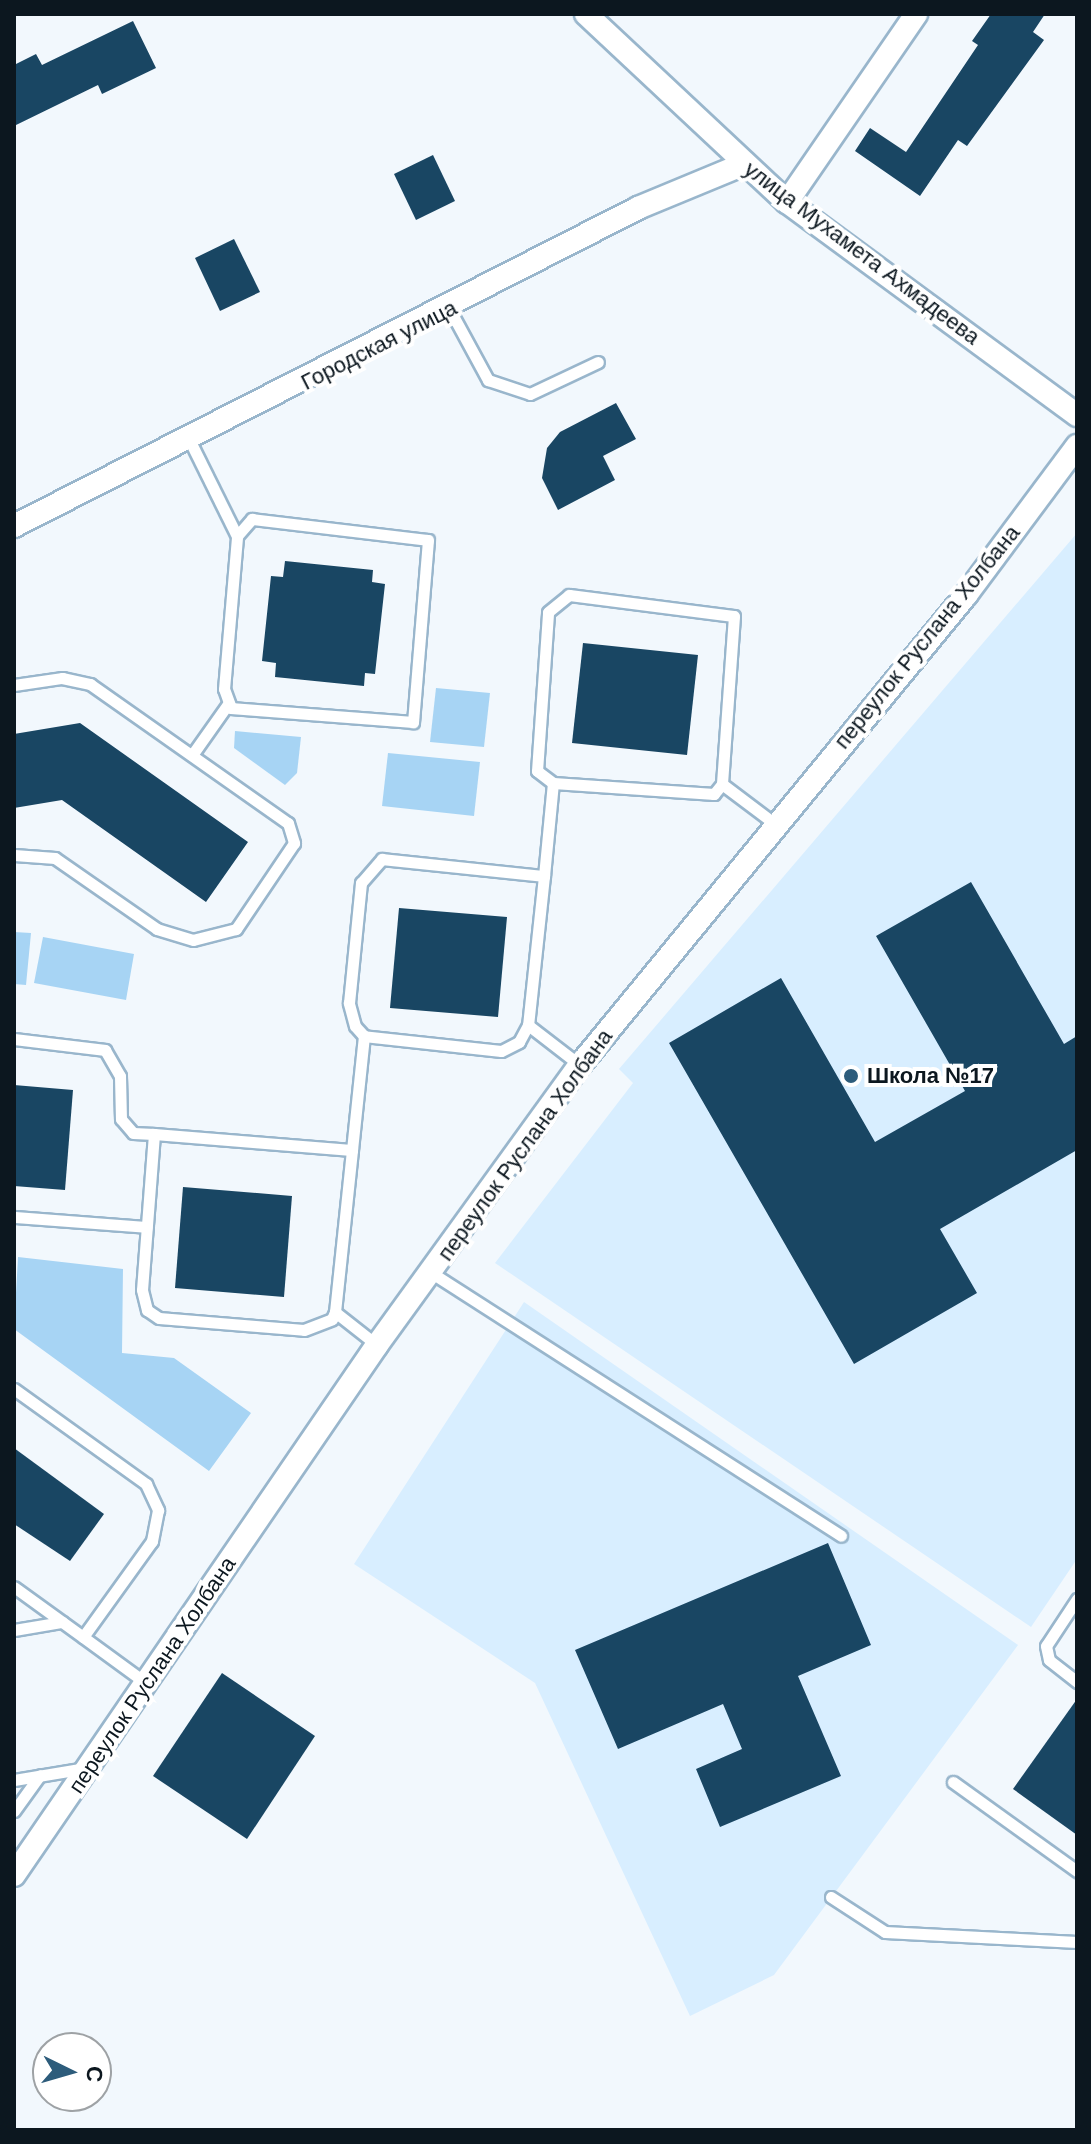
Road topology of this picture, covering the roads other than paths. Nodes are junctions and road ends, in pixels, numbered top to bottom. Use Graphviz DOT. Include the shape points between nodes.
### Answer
graph roads {
  1 [pos="586,14"];
  2 [pos="916,14"];
  3 [pos="744,164"];
  4 [pos="787,202"];
  5 [pos="450,310"];
  6 [pos="598,362"];
  7 [pos="1077,415"];
  8 [pos="189,439"];
  9 [pos="1077,446"];
  10 [pos="14,526"];
  11 [pos="237,536"];
  12 [pos="14,685"];
  13 [pos="228,704"];
  14 [pos="192,755"];
  15 [pos="553,783"];
  16 [pos="722,784"];
  17 [pos="774,823"];
  18 [pos="14,855"];
  19 [pos="544,876"];
  20 [pos="528,1025"];
  21 [pos="364,1036"];
  22 [pos="14,1039"];
  23 [pos="580,1065"];
  24 [pos="154,1134"];
  25 [pos="352,1150"];
  26 [pos="14,1217"];
  27 [pos="147,1227"];
  28 [pos="432,1273"];
  29 [pos="335,1312"];
  30 [pos="377,1345"];
  31 [pos="14,1389"];
  32 [pos="841,1536"];
  33 [pos="14,1587"];
  34 [pos="1077,1599"];
  35 [pos="62,1622"];
  36 [pos="14,1630"];
  37 [pos="83,1637"];
  38 [pos="1077,1682"];
  39 [pos="146,1683"];
  40 [pos="91,1767"];
  41 [pos="40,1775"];
  42 [pos="14,1780"];
  43 [pos="953,1782"];
  44 [pos="14,1811"];
  45 [pos="1077,1871"];
  46 [pos="14,1875"];
  47 [pos="831,1897"];
  48 [pos="1077,1942"];
  1 -- 3 [label="street, улица Мухамета Ахмадеева"];
  2 -- 4 [label="street"];
  3 -- 4 [label="street, улица Мухамета Ахмадеева"];
  3 -- 5 [label="street, Городская улица" via="638,208"];
  4 -- 7 [label="street, улица Мухамета Ахмадеева"];
  5 -- 6 [label="lane" via="488,380 530,394"];
  5 -- 8 [label="street, Городская улица"];
  8 -- 10 [label="street, Городская улица"];
  8 -- 11 [label="lane"];
  9 -- 17 [label="street, переулок Руслана Холбана" via="966,595"];
  11 -- 13 [label="lane"];
  11 -- 13 [label="lane" via="252,519 418,533 431,554 413,722 235,713"];
  12 -- 14 [label="lane" via="62,678 90,684"];
  13 -- 14 [label="lane"];
  14 -- 18 [label="lane" via="294,834 291,851 236,929 208,939 168,934 55,858"];
  15 -- 16 [label="lane" via="694,798"];
  15 -- 16 [label="lane" via="537,771 533,755 548,612 569,595 734,616"];
  15 -- 19 [label="lane"];
  16 -- 17 [label="lane"];
  17 -- 23 [label="street, переулок Руслана Холбана"];
  19 -- 20 [label="lane"];
  19 -- 21 [label="lane" via="382,859 368,867 349,1003"];
  20 -- 21 [label="lane" via="519,1042 501,1051"];
  20 -- 23 [label="lane"];
  21 -- 25 [label="lane"];
  22 -- 24 [label="lane" via="105,1050 120,1076 121,1119 133,1133"];
  23 -- 28 [label="street, переулок Руслана Холбана"];
  24 -- 25 [label="lane"];
  24 -- 27 [label="lane"];
  25 -- 29 [label="lane"];
  26 -- 27 [label="lane"];
  27 -- 29 [label="lane" via="143,1302 159,1318 317,1330"];
  28 -- 30 [label="street, переулок Руслана Холбана"];
  28 -- 32 [label="lane"];
  29 -- 30 [label="lane"];
  30 -- 39 [label="street, переулок Руслана Холбана"];
  31 -- 37 [label="lane" via="146,1484 158,1510 152,1541"];
  33 -- 35 [label="lane"];
  34 -- 38 [label="lane" via="1046,1646 1049,1660"];
  35 -- 36 [label="lane"];
  35 -- 37 [label="lane"];
  37 -- 39 [label="lane"];
  39 -- 40 [label="street, переулок Руслана Холбана"];
  40 -- 41 [label="lane"];
  40 -- 46 [label="street, переулок Руслана Холбана"];
  41 -- 42 [label="lane"];
  41 -- 44 [label="lane"];
  43 -- 45 [label="lane"];
  47 -- 48 [label="lane" via="885,1932"];
}
